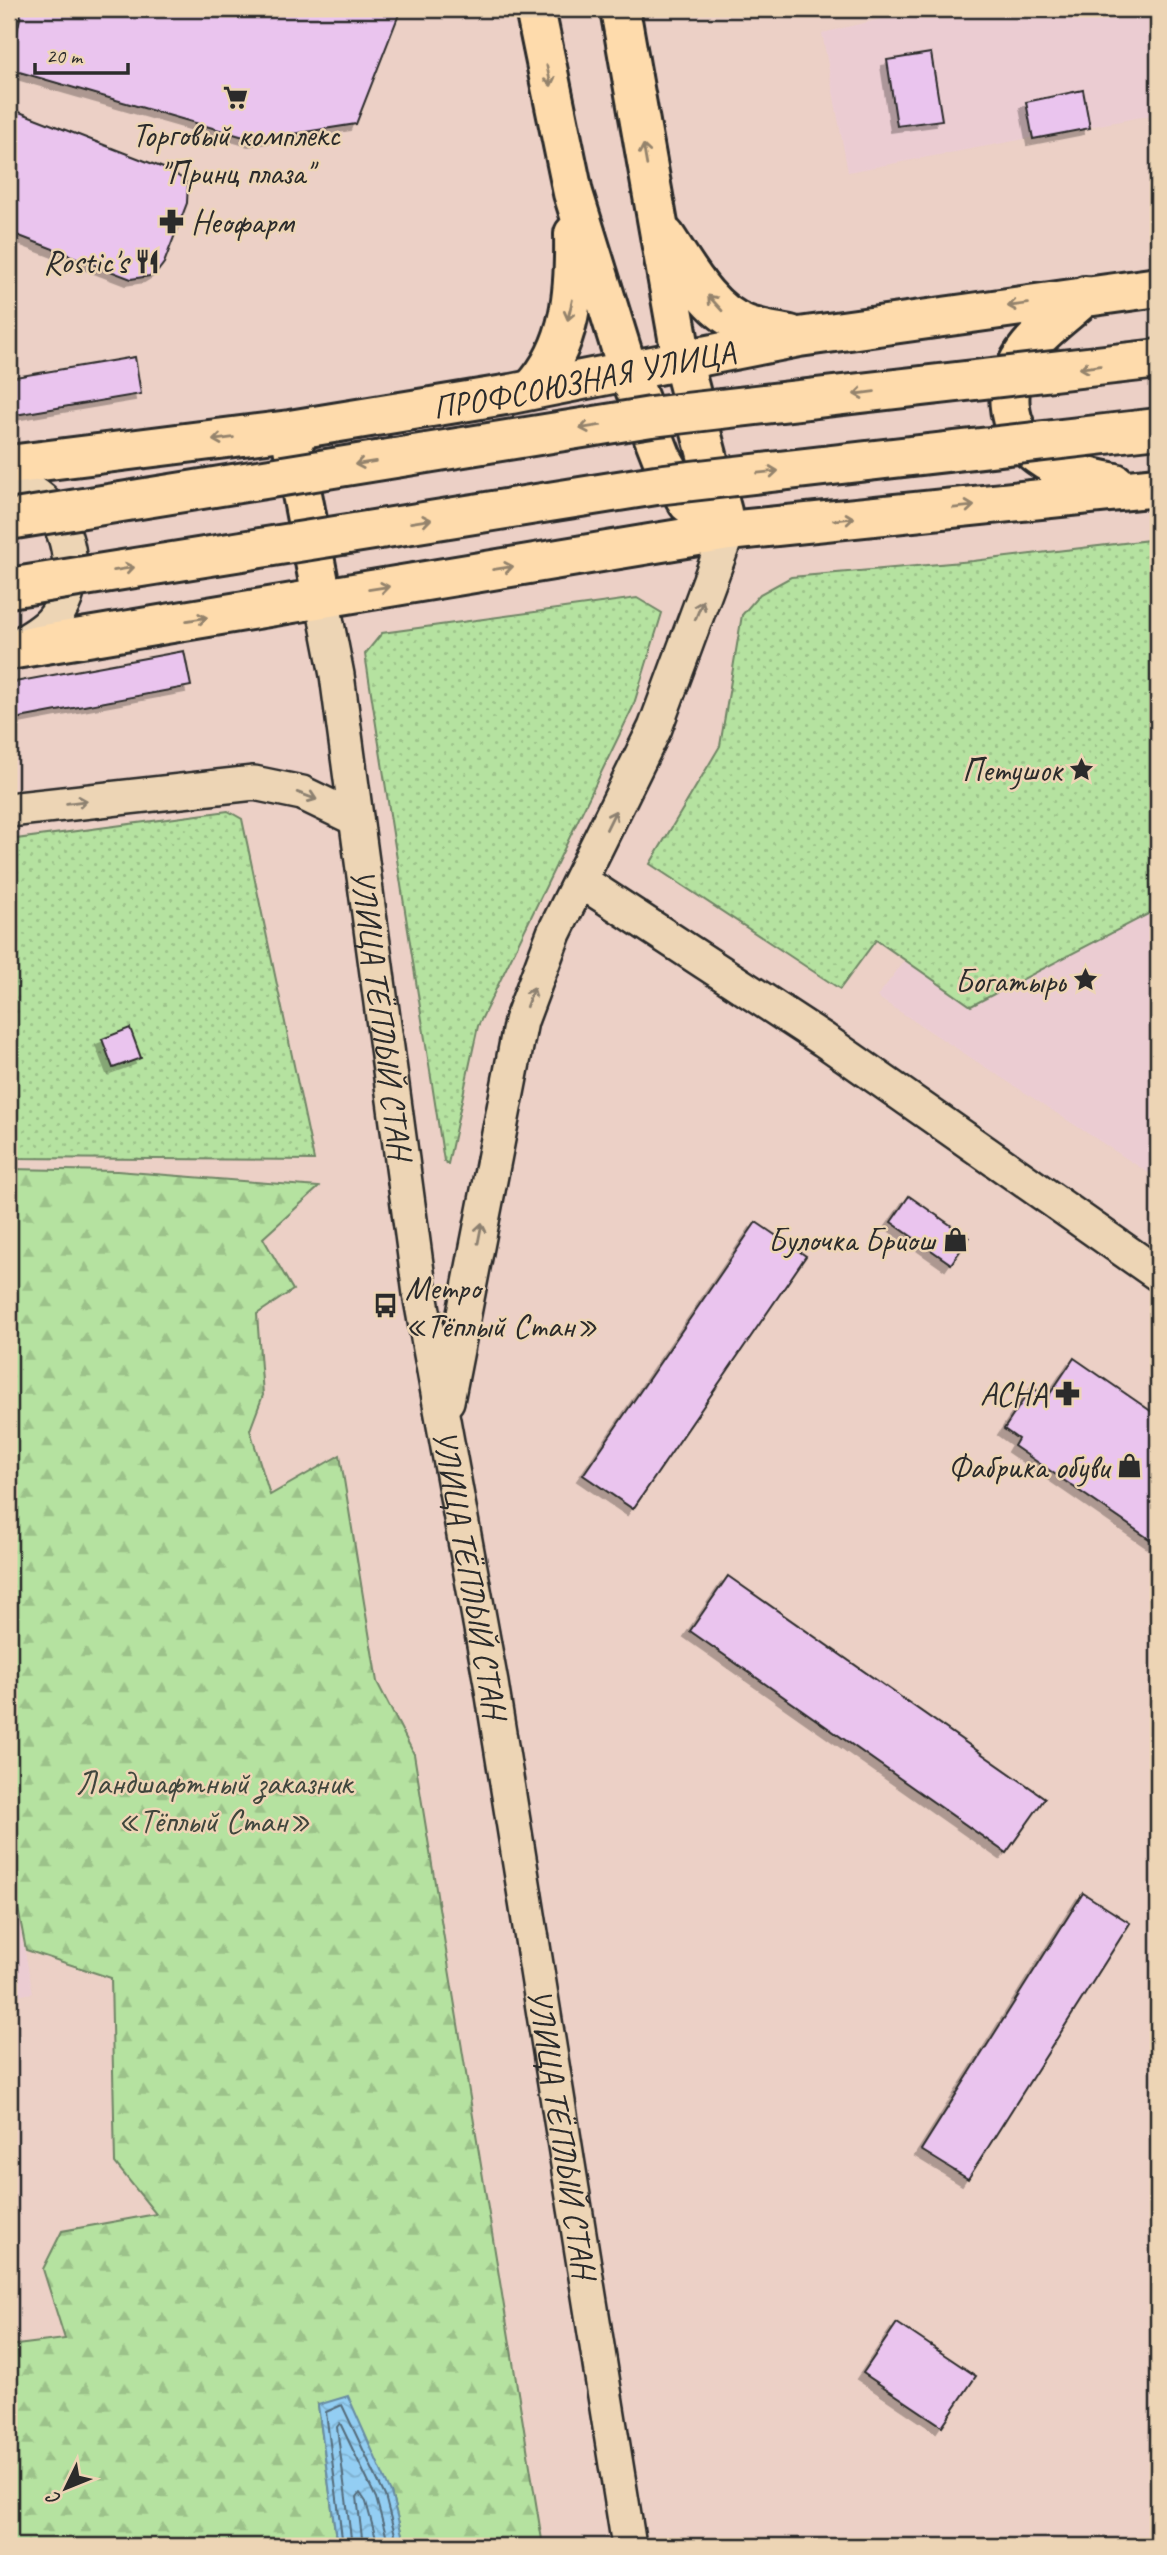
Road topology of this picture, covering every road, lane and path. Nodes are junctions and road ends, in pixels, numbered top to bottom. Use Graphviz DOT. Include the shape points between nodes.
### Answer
graph roads {
  1 [pos="535,9"];
  2 [pos="620,9"];
  3 [pos="573,193"];
  4 [pos="656,222"];
  5 [pos="1158,288"];
  6 [pos="1085,296"];
  7 [pos="799,337"];
  8 [pos="1158,359"];
  9 [pos="682,360"];
  10 [pos="628,371"];
  11 [pos="532,389"];
  12 [pos="1158,428"];
  13 [pos="290,430"];
  14 [pos="9,465"];
  15 [pos="9,480"];
  16 [pos="1151,488"];
  17 [pos="9,520"];
  18 [pos="727,531"];
  19 [pos="9,588"];
  20 [pos="322,598"];
  21 [pos="9,650"];
  22 [pos="9,810"];
  23 [pos="356,819"];
  24 [pos="582,881"];
  25 [pos="1158,1274"];
  26 [pos="443,1421"];
  27 [pos="629,2546"];
  1 -- 3 [label="main road, one-way"];
  4 -- 2 [label="main road, one-way"];
  3 -- 10 [label="main road"];
  3 -- 11 [label="main road, one-way" via="572,309 547,373"];
  7 -- 4 [label="main road, one-way" via="746,325 728,316 695,280"];
  4 -- 9 [label="main road"];
  5 -- 6 [label="main road, ПРОФСОЮЗНАЯ УЛИЦА"];
  6 -- 7 [label="main road, ПРОФСОЮЗНАЯ УЛИЦА, one-way"];
  6 -- 16 [label="main road" via="1028,348 1008,387 1014,427 1038,456 1081,476"];
  7 -- 9 [label="main road, ПРОФСОЮЗНАЯ УЛИЦА"];
  8 -- 17 [label="main road, ПРОФСОЮЗНАЯ УЛИЦА, one-way, bridge" via="651,417"];
  9 -- 10 [label="main road, ПРОФСОЮЗНАЯ УЛИЦА"];
  9 -- 18 [label="main road"];
  10 -- 11 [label="main road, ПРОФСОЮЗНАЯ УЛИЦА"];
  10 -- 18 [label="main road" via="662,458 688,503"];
  11 -- 13 [label="main road, ПРОФСОЮЗНАЯ УЛИЦА"];
  19 -- 12 [label="main road, one-way, bridge" via="656,485"];
  13 -- 14 [label="main road, ПРОФСОЮЗНАЯ УЛИЦА, one-way"];
  13 -- 20 [label="main road"];
  15 -- 21 [label="street" via="49,507 64,534 70,566 68,596 52,621"];
  18 -- 16 [label="main road, one-way"];
  20 -- 18 [label="main road, one-way"];
  24 -- 18 [label="street, one-way" via="655,728"];
  21 -- 20 [label="main road, one-way"];
  20 -- 23 [label="street, УЛИЦА ТЁПЛЫЙ СТАН"];
  22 -- 23 [label="street, one-way" via="254,783 302,793"];
  23 -- 26 [label="street, УЛИЦА ТЁПЛЫЙ СТАН" via="420,1294"];
  24 -- 25 [label="street" via="824,1040"];
  26 -- 24 [label="street, one-way" via="521,1021 554,933"];
  26 -- 27 [label="street, УЛИЦА ТЁПЛЫЙ СТАН" via="491,1683"];
}
